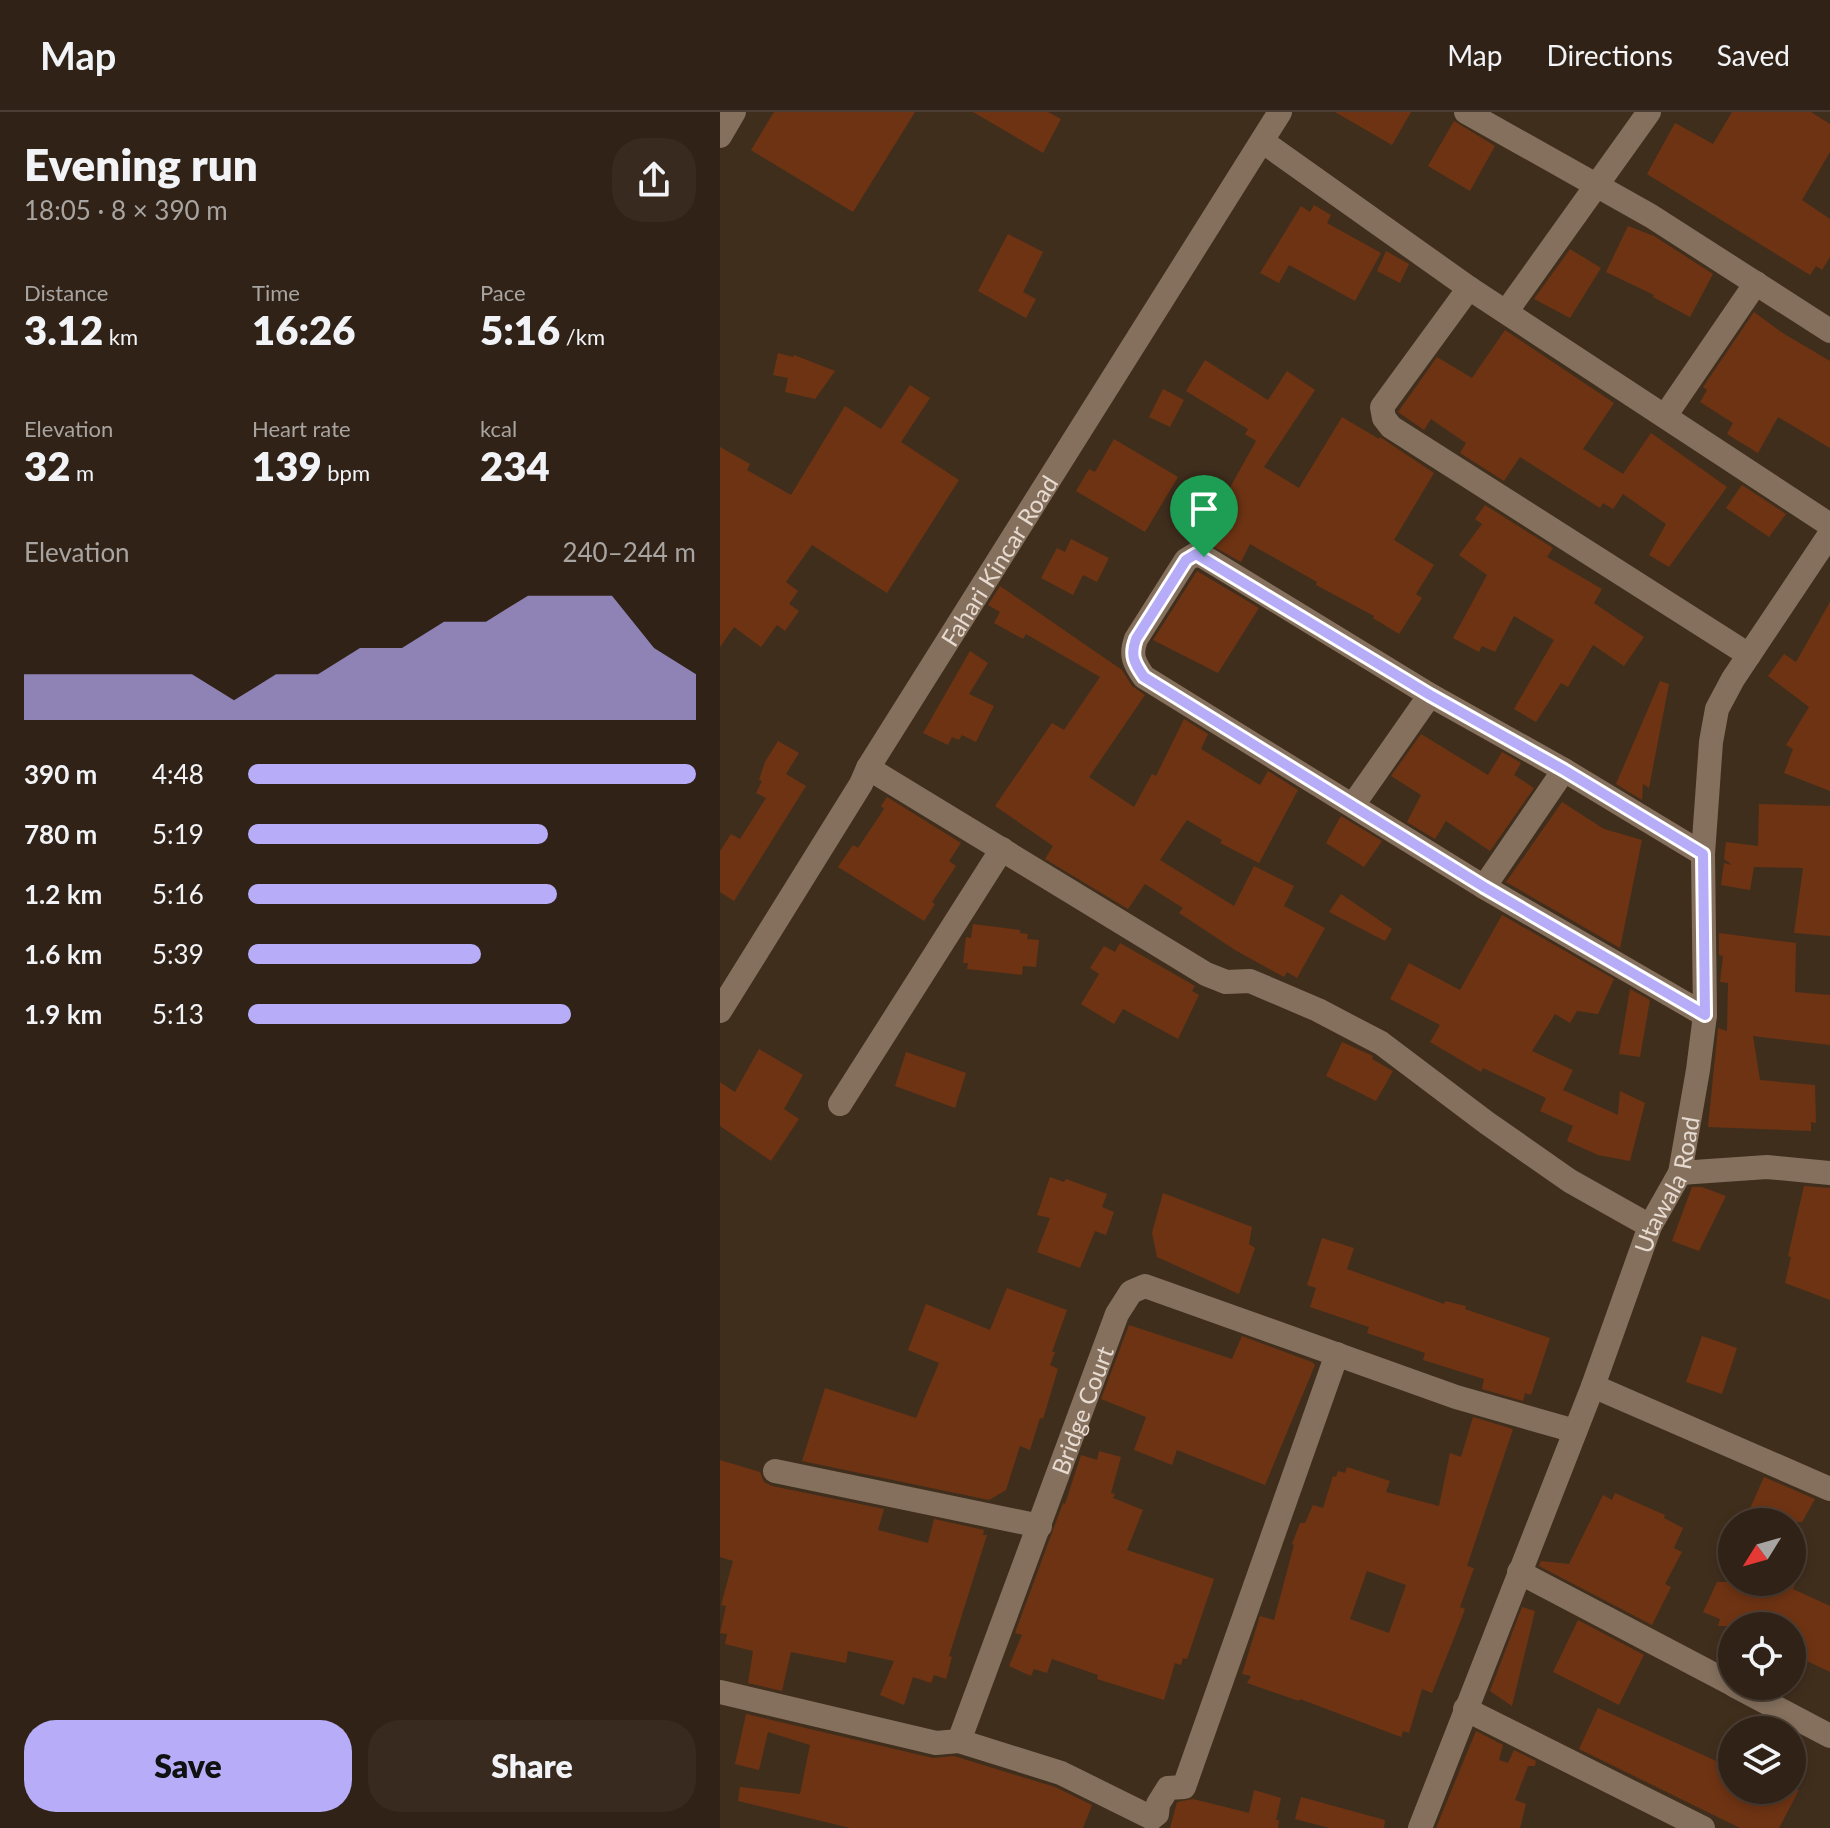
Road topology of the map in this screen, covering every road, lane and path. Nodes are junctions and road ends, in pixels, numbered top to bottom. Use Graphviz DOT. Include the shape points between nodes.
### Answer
graph roads {
  1 [pos="734,112"];
  2 [pos="1280,112"];
  3 [pos="1466,112"];
  4 [pos="1649,112"];
  5 [pos="720,136"];
  6 [pos="1262,141"];
  7 [pos="1597,186"];
  8 [pos="1756,283"];
  9 [pos="1469,288"];
  10 [pos="1506,312"];
  11 [pos="1830,331"];
  12 [pos="1665,416"];
  13 [pos="1830,525"];
  14 [pos="1830,534"];
  15 [pos="1749,655"];
  16 [pos="1430,695"];
  17 [pos="868,768"];
  18 [pos="1564,770"];
  19 [pos="1353,805"];
  20 [pos="1002,849"];
  21 [pos="1703,854"];
  22 [pos="1484,887"];
  23 [pos="720,1011"];
  24 [pos="1705,1015"];
  25 [pos="840,1104"];
  26 [pos="1680,1173"];
  27 [pos="1830,1173"];
  28 [pos="1650,1226"];
  29 [pos="1337,1354"];
  30 [pos="1593,1386"];
  31 [pos="1575,1431"];
  32 [pos="775,1471"];
  33 [pos="1830,1489"];
  34 [pos="1040,1526"];
  35 [pos="1519,1572"];
  36 [pos="1718,1677"];
  37 [pos="720,1692"];
  38 [pos="1762,1700"];
  39 [pos="1465,1709"];
  40 [pos="1830,1736"];
  41 [pos="959,1741"];
  42 [pos="1420,1828"];
  43 [pos="1703,1828"];
  1 -- 5 [label="street"];
  2 -- 6 [label="street, Fahari Kincar Road"];
  3 -- 7 [label="street"];
  4 -- 7 [label="street"];
  6 -- 9 [label="street"];
  6 -- 17 [label="street, Fahari Kincar Road"];
  7 -- 8 [label="street"];
  7 -- 10 [label="street"];
  8 -- 11 [label="street"];
  8 -- 12 [label="street"];
  9 -- 10 [label="street"];
  9 -- 15 [label="street" via="1382,407 1384,418"];
  10 -- 12 [label="street"];
  12 -- 13 [label="street"];
  14 -- 15 [label="street, Utawala Road"];
  15 -- 21 [label="street, Utawala Road" via="1717,709"];
  16 -- 18 [label="street"];
  16 -- 19 [label="street"];
  16 -- 19 [label="street" via="1204,557 1196,554 1186,560 1131,651 1144,677"];
  17 -- 20 [label="street"];
  17 -- 23 [label="street, Fahari Kincar Road"];
  18 -- 21 [label="street"];
  18 -- 22 [label="street"];
  19 -- 22 [label="street"];
  20 -- 25 [label="street"];
  20 -- 28 [label="street" via="1206,974 1226,982 1250,981 1381,1043 1570,1181"];
  21 -- 24 [label="street, Utawala Road"];
  22 -- 24 [label="street"];
  24 -- 26 [label="street, Utawala Road"];
  26 -- 27 [label="street" via="1767,1167"];
  26 -- 28 [label="street, Utawala Road"];
  28 -- 30 [label="street, Utawala Road"];
  29 -- 31 [label="street, Bridge Court" via="1456,1397"];
  29 -- 34 [label="street, Bridge Court" via="1145,1286 1131,1292 1117,1314"];
  29 -- 41 [label="street" via="1184,1787 1168,1788 1152,1818 1061,1773"];
  30 -- 31 [label="street, Utawala Road"];
  30 -- 33 [label="street"];
  31 -- 35 [label="street, Utawala Road"];
  32 -- 34 [label="street"];
  34 -- 41 [label="street, Bridge Court"];
  35 -- 36 [label="street"];
  35 -- 39 [label="street, Utawala Road"];
  37 -- 41 [label="street" via="936,1743"];
  38 -- 40 [label="street"];
  39 -- 42 [label="street, Utawala Road"];
  39 -- 43 [label="street"];
}
